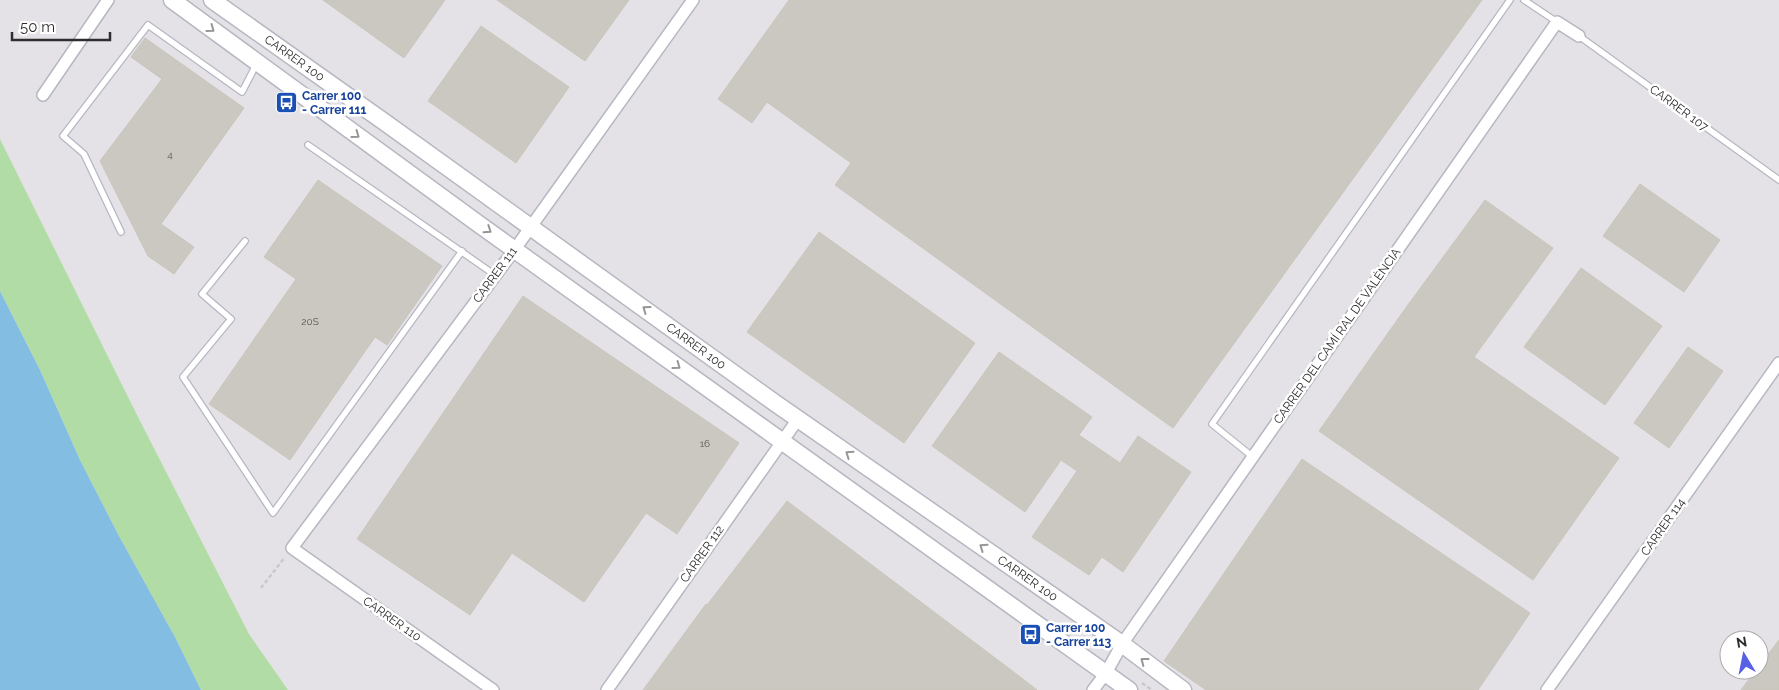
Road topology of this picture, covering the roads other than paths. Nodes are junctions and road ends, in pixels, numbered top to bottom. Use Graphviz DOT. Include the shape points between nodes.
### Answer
graph roads {
  1 [pos="108,0"];
  2 [pos="172,0"];
  3 [pos="212,0"];
  4 [pos="693,0"];
  5 [pos="1510,0"];
  6 [pos="1524,0"];
  7 [pos="1557,22"];
  8 [pos="1579,36"];
  9 [pos="258,63"];
  10 [pos="43,95"];
  11 [pos="308,144"];
  12 [pos="1779,180"];
  13 [pos="530,227"];
  14 [pos="121,232"];
  15 [pos="245,240"];
  16 [pos="515,248"];
  17 [pos="462,251"];
  18 [pos="495,275"];
  19 [pos="1779,363"];
  20 [pos="798,419"];
  21 [pos="782,441"];
  22 [pos="1253,457"];
  23 [pos="292,548"];
  24 [pos="1122,644"];
  25 [pos="1106,673"];
  26 [pos="493,690"];
  27 [pos="607,690"];
  28 [pos="1092,690"];
  29 [pos="1129,690"];
  30 [pos="1183,690"];
  31 [pos="1547,690"];
  1 -- 10 [label="street"];
  2 -- 9 [label="street, CARRER 100, one-way"];
  3 -- 13 [label="street, CARRER 100"];
  4 -- 13 [label="street, CARRER 111"];
  5 -- 22 [label="lane" via="1212,424"];
  6 -- 7 [label="lane"];
  7 -- 8 [label="street"];
  7 -- 22 [label="street, CARRER DEL CAMÍ RAL DE VALÈNCIA"];
  8 -- 12 [label="lane, CARRER 107"];
  9 -- 14 [label="lane" via="242,92 148,25 63,136 84,154"];
  9 -- 16 [label="street, CARRER 100, one-way"];
  11 -- 17 [label="lane"];
  13 -- 16 [label="street, CARRER 111"];
  20 -- 13 [label="street, CARRER 100, one-way"];
  15 -- 17 [label="lane" via="202,294 230,319 183,377 273,513"];
  16 -- 18 [label="street, CARRER 111"];
  16 -- 21 [label="street, CARRER 100, one-way"];
  17 -- 18 [label="lane"];
  18 -- 23 [label="street, CARRER 111"];
  19 -- 31 [label="street, CARRER 114"];
  20 -- 21 [label="street, CARRER 112"];
  24 -- 20 [label="street, CARRER 100, one-way"];
  21 -- 25 [label="street, CARRER 100"];
  21 -- 27 [label="street, CARRER 112"];
  22 -- 24 [label="street, CARRER DEL CAMÍ RAL DE VALÈNCIA"];
  23 -- 26 [label="street, CARRER 110"];
  24 -- 25 [label="street, CARRER DEL CAMÍ RAL DE VALÈNCIA"];
  30 -- 24 [label="street, CARRER 100, one-way"];
  25 -- 28 [label="street, CARRER DEL CAMÍ RAL DE VALÈNCIA"];
  25 -- 29 [label="street, CARRER 100"];
}
